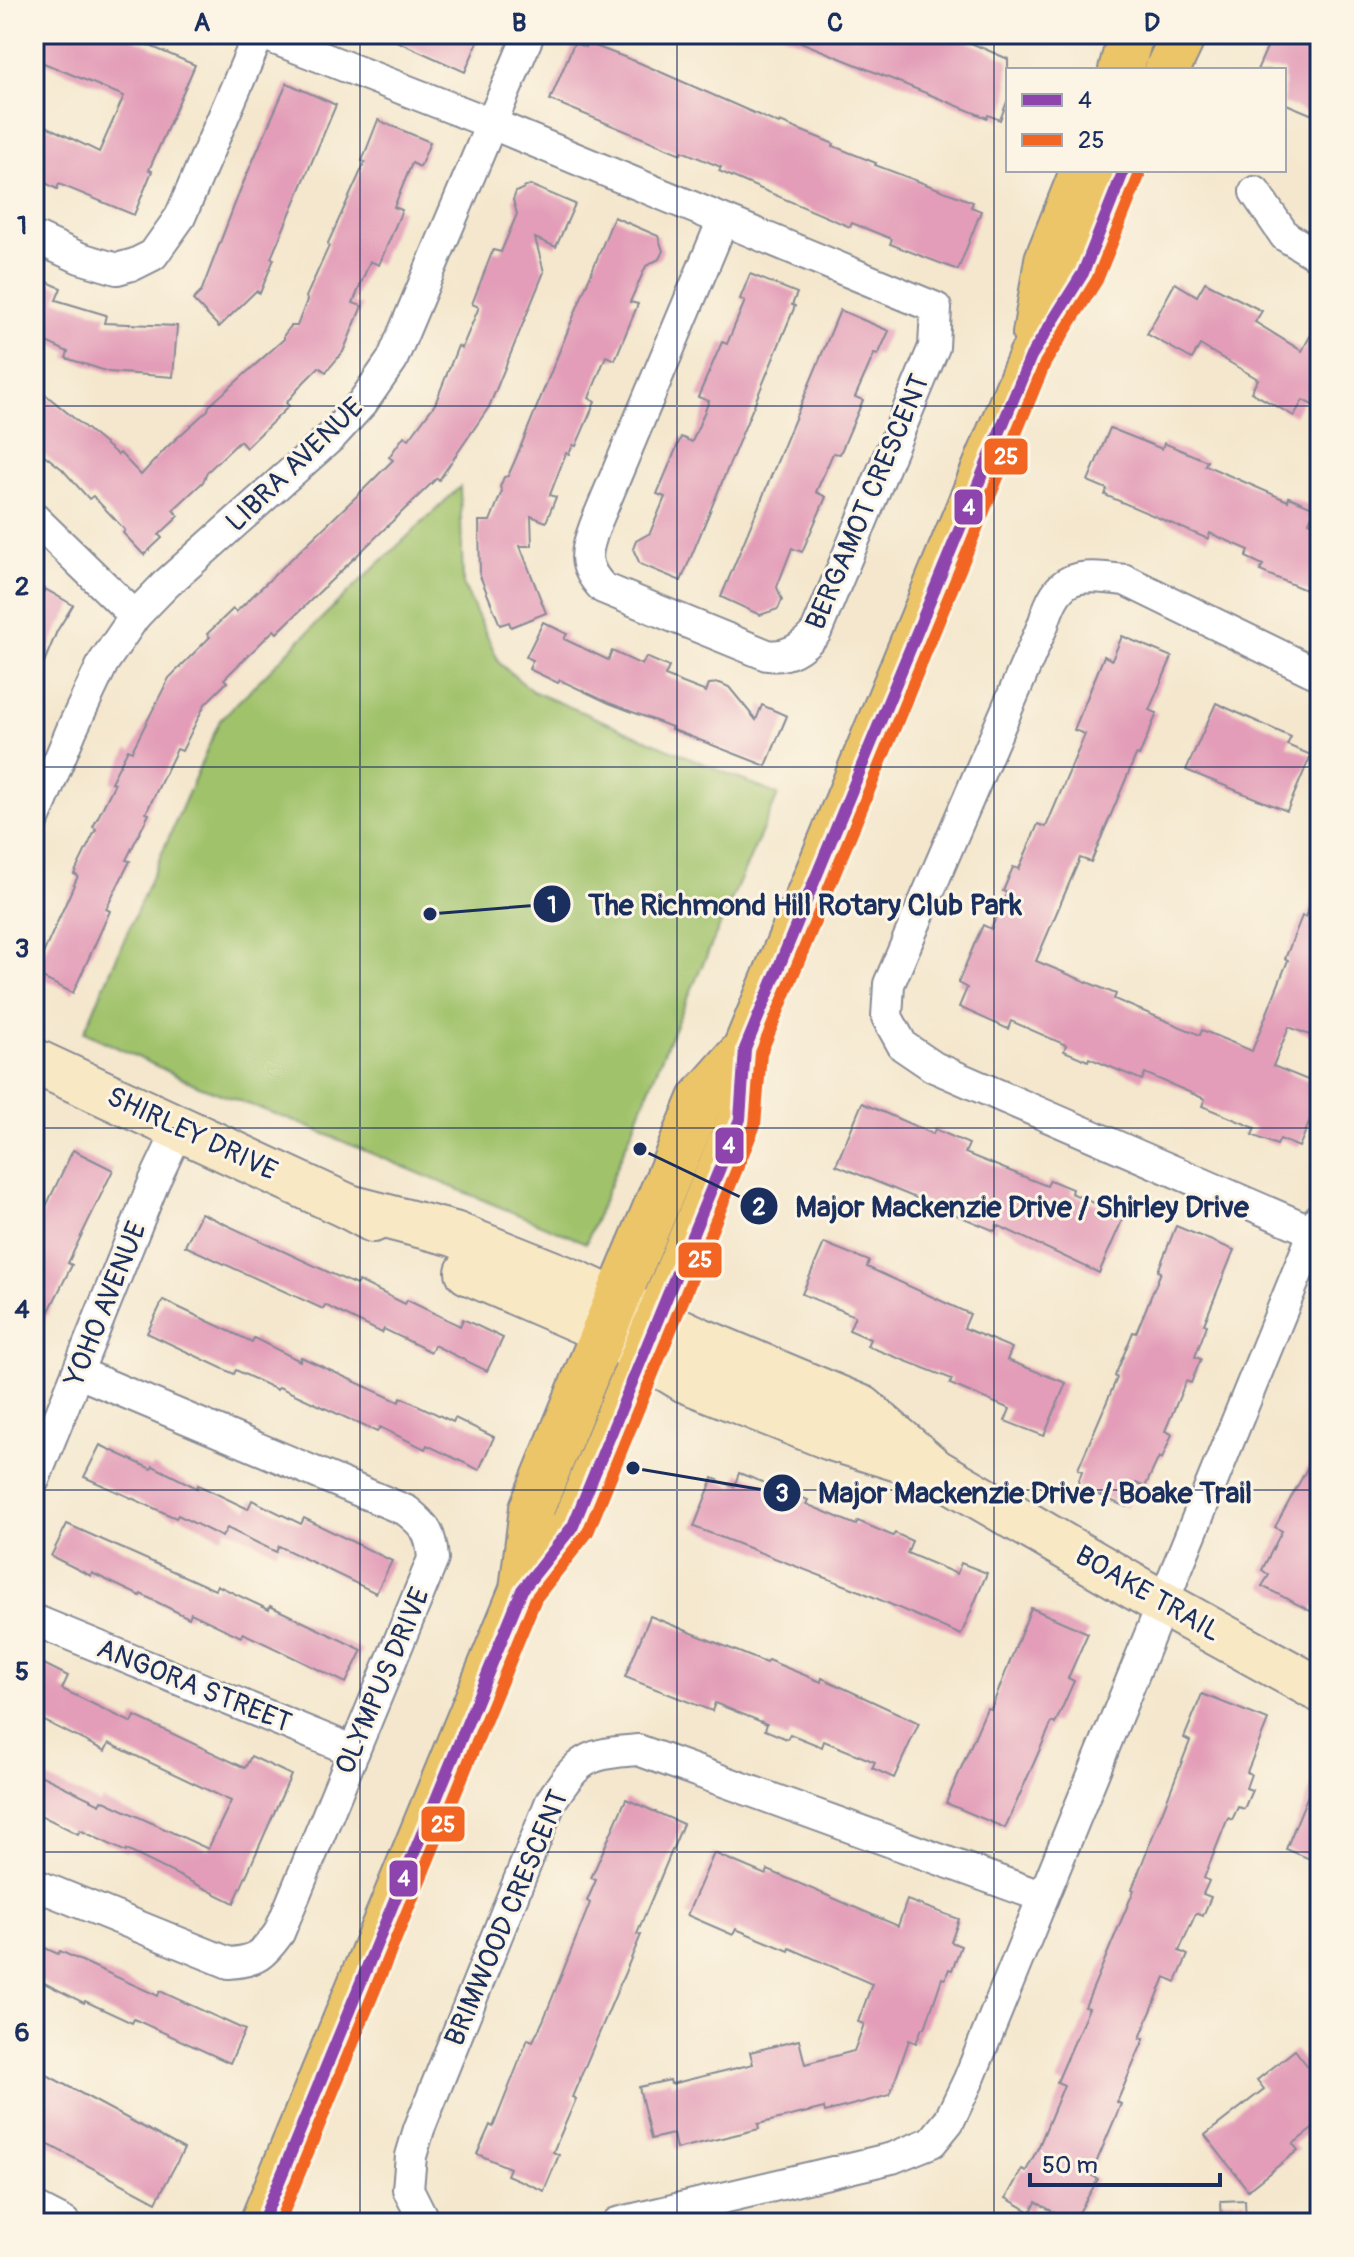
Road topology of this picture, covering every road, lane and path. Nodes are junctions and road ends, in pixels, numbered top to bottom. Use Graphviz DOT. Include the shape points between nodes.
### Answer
graph roads {
  1 [pos="260,34"];
  2 [pos="529,34"];
  3 [pos="1126,44"];
  4 [pos="1175,54"];
  5 [pos="490,123"];
  6 [pos="1082,172"];
  7 [pos="1123,172"];
  8 [pos="1255,192"];
  9 [pos="723,220"];
  10 [pos="34,237"];
  11 [pos="1320,257"];
  12 [pos="1031,356"];
  13 [pos="34,518"];
  14 [pos="135,616"];
  15 [pos="1320,675"];
  16 [pos="34,820"];
  17 [pos="34,1061"];
  18 [pos="179,1129"];
  19 [pos="1317,1224"];
  20 [pos="631,1326"];
  21 [pos="79,1373"];
  22 [pos="34,1480"];
  23 [pos="1162,1603"];
  24 [pos="34,1620"];
  25 [pos="1320,1690"];
  26 [pos="354,1751"];
  27 [pos="34,1884"];
  28 [pos="1043,1897"];
  29 [pos="34,2207"];
  30 [pos="65,2223"];
  31 [pos="262,2223"];
  32 [pos="425,2223"];
  33 [pos="617,2223"];
  1 -- 5 [label="street, BERGAMOT CRESCENT"];
  1 -- 10 [label="street" via="180,217 153,255 117,269"];
  2 -- 5 [label="street, LIBRA AVENUE"];
  3 -- 4 [label="street"];
  5 -- 9 [label="street, BERGAMOT CRESCENT"];
  5 -- 14 [label="street, LIBRA AVENUE" via="392,360 363,402"];
  6 -- 12 [label="main road" via="1047,260"];
  7 -- 12 [label="main road" via="1083,273"];
  8 -- 11 [label="street" via="1285,236"];
  9 -- 9 [label="street, BERGAMOT CRESCENT" via="596,523 586,563 603,588 779,657 800,648 816,632 934,347 936,308"];
  12 -- 20 [label="main road" via="745,1049 701,1099"];
  13 -- 14 [label="street"];
  14 -- 16 [label="street, LIBRA AVENUE" via="103,663"];
  15 -- 19 [label="street" via="1125,580 1071,579 1051,597 889,984 887,1017 903,1046 934,1067"];
  17 -- 18 [label="street, SHIRLEY DRIVE"];
  18 -- 20 [label="street, SHIRLEY DRIVE" via="349,1207 441,1260"];
  18 -- 21 [label="street, YOHO AVENUE"];
  19 -- 23 [label="street"];
  20 -- 23 [label="street, BOAKE TRAIL" via="685,1380 831,1438 935,1471"];
  20 -- 31 [label="main road" via="532,1508 522,1590"];
  21 -- 22 [label="street, YOHO AVENUE"];
  21 -- 26 [label="street, OLYMPUS DRIVE" via="407,1511 424,1524 433,1559"];
  23 -- 25 [label="street, BOAKE TRAIL"];
  23 -- 28 [label="street"];
  24 -- 26 [label="street, ANGORA STREET"];
  26 -- 27 [label="street, OLYMPUS DRIVE" via="279,1933 252,1962 229,1963 209,1956"];
  28 -- 32 [label="street, BRIMWOOD CRESCENT" via="638,1750 585,1760 551,1801 419,2129 408,2189"];
  28 -- 33 [label="street" via="969,2079 949,2121 932,2142 892,2158"];
  29 -- 30 [label="street"];
}
